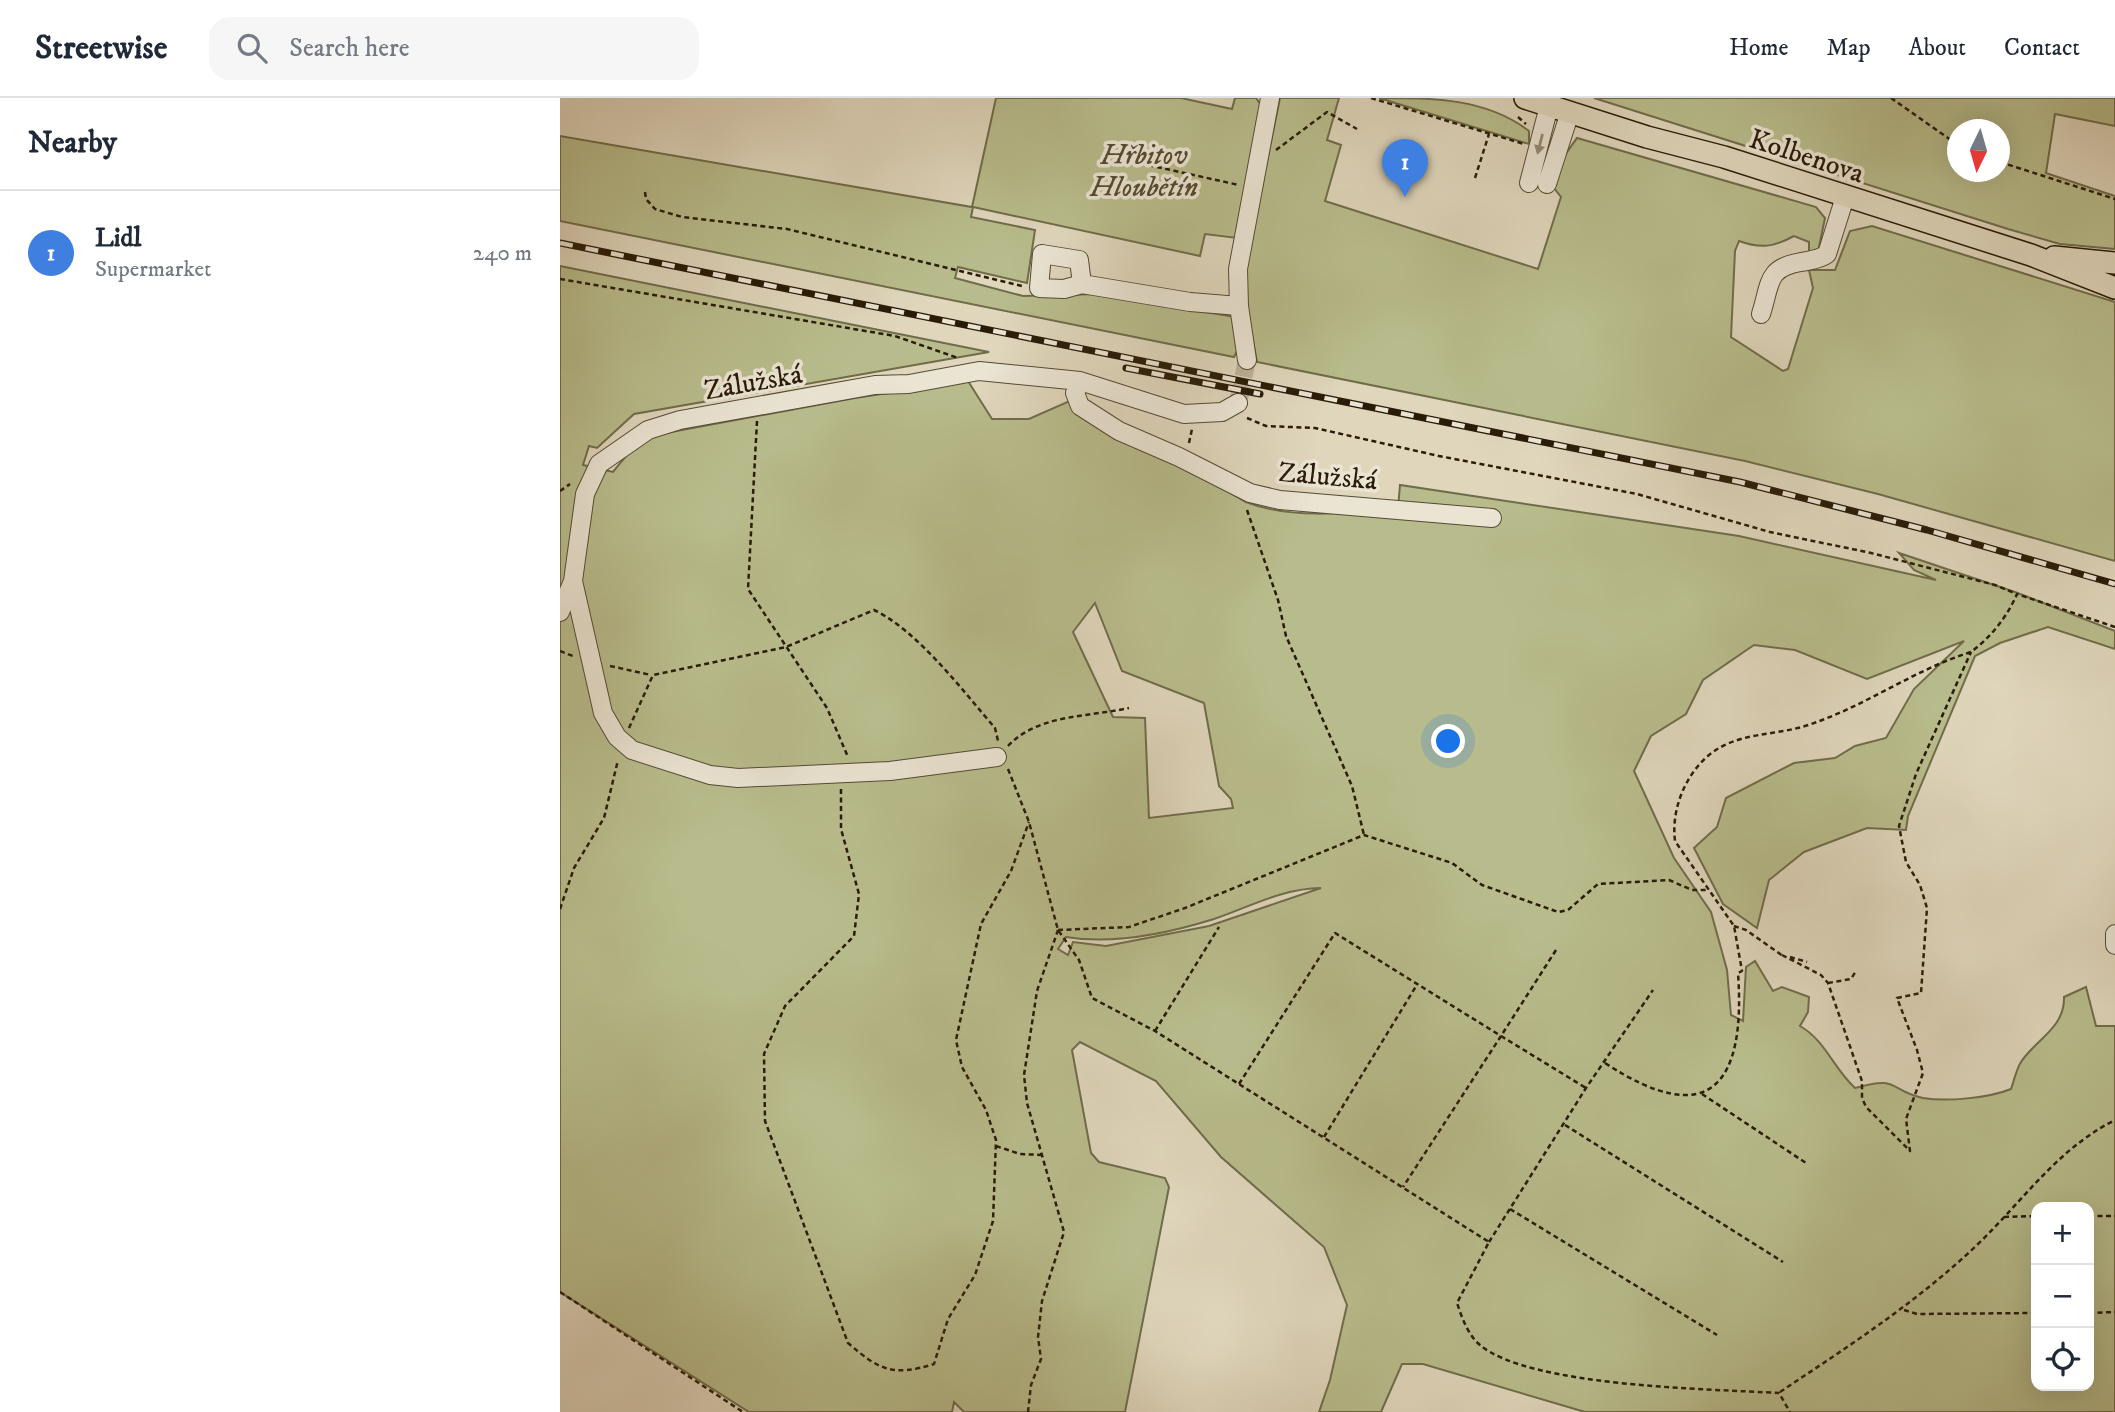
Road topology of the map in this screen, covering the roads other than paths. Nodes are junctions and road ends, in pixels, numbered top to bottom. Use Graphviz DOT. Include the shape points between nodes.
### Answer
graph roads {
  1 [pos="1269,98"];
  2 [pos="1522,108"];
  3 [pos="1560,109"];
  4 [pos="1538,183"];
  5 [pos="1845,197"];
  6 [pos="2031,255"];
  7 [pos="2115,263"];
  8 [pos="1083,284"];
  9 [pos="2115,288"];
  10 [pos="1239,306"];
  11 [pos="1761,314"];
  12 [pos="1247,360"];
  13 [pos="1080,381"];
  14 [pos="1235,406"];
  15 [pos="1492,518"];
  16 [pos="573,581"];
  17 [pos="560,612"];
  18 [pos="1000,755"];
  19 [pos="2115,934"];
  20 [pos="2115,945"];
  1 -- 10 [label="street" via="1238,269"];
  2 -- 3 [label="main road, Kolbenova"];
  3 -- 4 [label="street"];
  3 -- 5 [label="main road, Kolbenova"];
  5 -- 6 [label="main road, Kolbenova"];
  5 -- 11 [label="street" via="1827,254 1780,266"];
  6 -- 7 [label="main road, Kolbenova"];
  6 -- 9 [label="main road, Kolbenova"];
  8 -- 8 [label="street" via="1079,260 1042,254 1039,288"];
  8 -- 10 [label="street"];
  10 -- 12 [label="street"];
  13 -- 14 [label="street, Zálužská" via="1184,414"];
  13 -- 15 [label="street, Zálužská" via="1075,393 1080,406 1119,431 1250,493 1280,500"];
  13 -- 16 [label="street, Zálužská" via="979,371 909,384 875,385 681,420 649,430 599,464 585,494"];
  16 -- 17 [label="street, Zálužská"];
  16 -- 18 [label="street" via="603,713 632,750 710,775 738,778 848,773"];
  19 -- 20 [label="street"];
}
